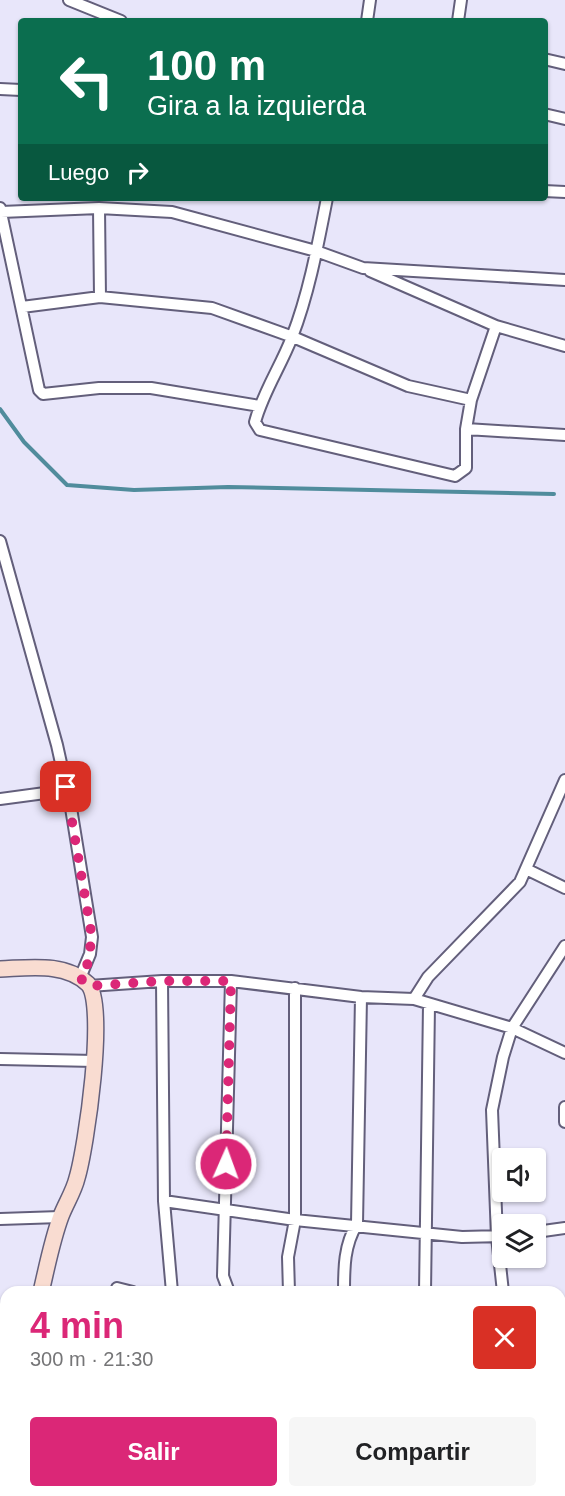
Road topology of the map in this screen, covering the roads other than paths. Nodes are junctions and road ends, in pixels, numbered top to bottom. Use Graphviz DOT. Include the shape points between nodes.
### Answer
graph roads {
  1 [pos="69,0"];
  2 [pos="370,0"];
  3 [pos="461,0"];
  4 [pos="114,18"];
  5 [pos="367,18"];
  6 [pos="458,18"];
  7 [pos="548,60"];
  8 [pos="565,64"];
  9 [pos="0,89"];
  10 [pos="18,90"];
  11 [pos="548,115"];
  12 [pos="565,119"];
  13 [pos="548,191"];
  14 [pos="565,192"];
  15 [pos="326,201"];
  16 [pos="99,208"];
  17 [pos="0,210"];
  18 [pos="316,251"];
  19 [pos="363,268"];
  20 [pos="565,280"];
  21 [pos="100,297"];
  22 [pos="22,307"];
  23 [pos="496,326"];
  24 [pos="292,337"];
  25 [pos="565,346"];
  26 [pos="471,400"];
  27 [pos="260,406"];
  28 [pos="466,429"];
  29 [pos="565,435"];
  30 [pos="0,542"];
  31 [pos="565,780"];
  32 [pos="45,793"];
  33 [pos="0,798"];
  34 [pos="561,800"];
  35 [pos="526,869"];
  36 [pos="565,888"];
  37 [pos="565,946"];
  38 [pos="0,969"];
  39 [pos="162,981"];
  40 [pos="231,981"];
  41 [pos="85,982"];
  42 [pos="295,988"];
  43 [pos="361,997"];
  44 [pos="414,999"];
  45 [pos="429,1005"];
  46 [pos="512,1028"];
  47 [pos="565,1053"];
  48 [pos="0,1059"];
  49 [pos="95,1061"];
  50 [pos="565,1107"];
  51 [pos="565,1122"];
  52 [pos="164,1201"];
  53 [pos="225,1209"];
  54 [pos="499,1214"];
  55 [pos="60,1217"];
  56 [pos="0,1219"];
  57 [pos="295,1220"];
  58 [pos="357,1224"];
  59 [pos="565,1228"];
  60 [pos="546,1231"];
  61 [pos="426,1233"];
  62 [pos="492,1236"];
  63 [pos="502,1268"];
  64 [pos="43,1286"];
  65 [pos="171,1286"];
  66 [pos="227,1286"];
  67 [pos="289,1286"];
  68 [pos="345,1286"];
  69 [pos="425,1286"];
  70 [pos="503,1286"];
  1 -- 4 [label="street"];
  2 -- 5 [label="street"];
  3 -- 6 [label="street"];
  7 -- 8 [label="street"];
  9 -- 10 [label="street"];
  11 -- 12 [label="street"];
  13 -- 14 [label="street"];
  15 -- 18 [label="street"];
  16 -- 17 [label="street"];
  16 -- 18 [label="street" via="172,212"];
  16 -- 21 [label="street"];
  17 -- 22 [label="street"];
  18 -- 19 [label="street"];
  18 -- 24 [label="street"];
  19 -- 20 [label="street"];
  19 -- 23 [label="street"];
  21 -- 22 [label="street"];
  21 -- 24 [label="street" via="212,309"];
  22 -- 27 [label="street" via="43,394 99,387 151,388"];
  23 -- 25 [label="street"];
  23 -- 26 [label="street"];
  24 -- 26 [label="street" via="408,386"];
  24 -- 27 [label="street"];
  26 -- 28 [label="street"];
  27 -- 28 [label="street" via="255,422 260,430 455,476 466,468"];
  28 -- 29 [label="street"];
  30 -- 41 [label="street" via="32,650 71,808 92,937"];
  31 -- 34 [label="street"];
  32 -- 33 [label="street"];
  34 -- 35 [label="street"];
  35 -- 36 [label="street"];
  35 -- 44 [label="street" via="520,882 428,977"];
  37 -- 46 [label="street"];
  38 -- 41 [label="street" via="64,970"];
  39 -- 40 [label="street"];
  39 -- 41 [label="street"];
  39 -- 52 [label="street"];
  40 -- 42 [label="street"];
  40 -- 53 [label="street"];
  41 -- 49 [label="street" via="97,1005"];
  42 -- 43 [label="street"];
  42 -- 57 [label="street"];
  43 -- 44 [label="street"];
  43 -- 58 [label="street"];
  44 -- 45 [label="street"];
  45 -- 46 [label="street"];
  45 -- 61 [label="street"];
  46 -- 47 [label="street"];
  46 -- 54 [label="street" via="492,1110"];
  48 -- 49 [label="street"];
  49 -- 55 [label="street" via="77,1179"];
  50 -- 51 [label="street"];
  52 -- 53 [label="street"];
  52 -- 65 [label="street"];
  53 -- 57 [label="street"];
  53 -- 66 [label="street" via="223,1276"];
  55 -- 56 [label="street"];
  55 -- 64 [label="street"];
  57 -- 58 [label="street"];
  57 -- 67 [label="street" via="288,1257"];
  58 -- 61 [label="street"];
  58 -- 68 [label="street" via="349,1237"];
  59 -- 60 [label="street"];
  61 -- 62 [label="street"];
  61 -- 69 [label="street"];
  63 -- 70 [label="street"];
}
